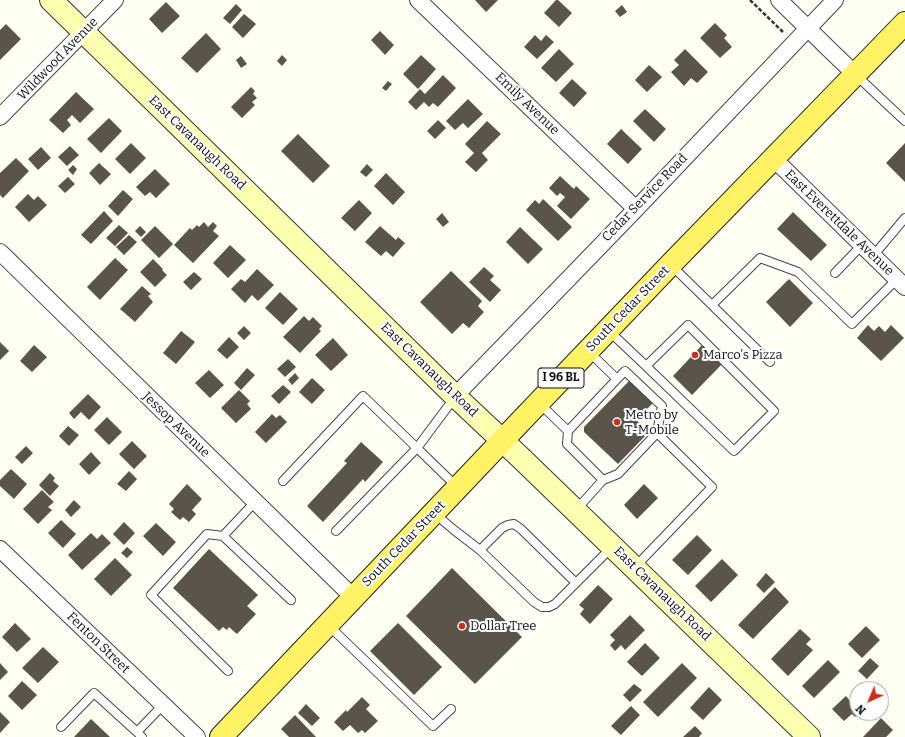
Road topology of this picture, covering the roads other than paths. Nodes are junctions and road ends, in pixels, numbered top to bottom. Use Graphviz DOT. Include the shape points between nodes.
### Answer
graph roads {
  1 [pos="51,0"];
  2 [pos="115,0"];
  3 [pos="418,0"];
  4 [pos="779,0"];
  5 [pos="835,0"];
  6 [pos="905,22"];
  7 [pos="808,28"];
  8 [pos="84,32"];
  9 [pos="855,74"];
  10 [pos="0,117"];
  11 [pos="905,120"];
  12 [pos="772,158"];
  13 [pos="636,209"];
  14 [pos="905,218"];
  15 [pos="867,250"];
  16 [pos="0,252"];
  17 [pos="670,265"];
  18 [pos="835,273"];
  19 [pos="901,283"];
  20 [pos="712,306"];
  21 [pos="608,330"];
  22 [pos="588,351"];
  23 [pos="770,362"];
  24 [pos="646,366"];
  25 [pos="617,379"];
  26 [pos="455,396"];
  27 [pos="538,402"];
  28 [pos="568,431"];
  29 [pos="657,433"];
  30 [pos="502,440"];
  31 [pos="417,448"];
  32 [pos="603,480"];
  33 [pos="283,481"];
  34 [pos="458,488"];
  35 [pos="255,502"];
  36 [pos="576,510"];
  37 [pos="434,512"];
  38 [pos="336,531"];
  39 [pos="223,536"];
  40 [pos="612,546"];
  41 [pos="0,549"];
  42 [pos="480,550"];
  43 [pos="635,568"];
  44 [pos="576,583"];
  45 [pos="353,598"];
  46 [pos="291,600"];
  47 [pos="327,624"];
  48 [pos="228,671"];
  49 [pos="163,705"];
  50 [pos="451,708"];
  51 [pos="61,727"];
  52 [pos="139,735"];
  53 [pos="228,735"];
  54 [pos="197,737"];
  55 [pos="809,737"];
  1 -- 8 [label="street, East Cavanaugh Road"];
  2 -- 8 [label="street, Wildwood Avenue"];
  3 -- 13 [label="street, Emily Avenue"];
  4 -- 7 [label="street"];
  5 -- 7 [label="street, Cedar Service Road"];
  6 -- 9 [label="main road, South Cedar Street / I 96 BL"];
  7 -- 9 [label="street"];
  7 -- 13 [label="street, Cedar Service Road"];
  8 -- 10 [label="street, Wildwood Avenue"];
  8 -- 26 [label="street, East Cavanaugh Road"];
  9 -- 11 [label="lane"];
  9 -- 12 [label="main road, South Cedar Street / I 96 BL"];
  12 -- 15 [label="street, East Everettdale Avenue"];
  12 -- 17 [label="main road, South Cedar Street / I 96 BL"];
  13 -- 26 [label="street, Cedar Service Road"];
  14 -- 15 [label="lane"];
  15 -- 18 [label="lane"];
  15 -- 19 [label="street, East Everettdale Avenue"];
  16 -- 35 [label="street, Jessop Avenue"];
  17 -- 20 [label="lane"];
  17 -- 21 [label="main road, South Cedar Street / I 96 BL"];
  19 -- 20 [label="lane" via="852,324 798,272 760,258"];
  20 -- 23 [label="lane"];
  21 -- 22 [label="main road, South Cedar Street / I 96 BL"];
  21 -- 24 [label="lane"];
  22 -- 25 [label="lane"];
  22 -- 27 [label="main road, South Cedar Street / I 96 BL"];
  24 -- 24 [label="lane" via="734,451 774,411 688,325"];
  25 -- 28 [label="lane"];
  25 -- 29 [label="lane" via="626,371 662,406"];
  26 -- 30 [label="street, East Cavanaugh Road"];
  26 -- 31 [label="lane"];
  27 -- 28 [label="lane"];
  27 -- 30 [label="main road, South Cedar Street / I 96 BL"];
  28 -- 32 [label="lane" via="567,444"];
  29 -- 32 [label="lane" via="618,474"];
  29 -- 43 [label="lane" via="712,487"];
  30 -- 34 [label="main road, South Cedar Street / I 96 BL"];
  30 -- 36 [label="street, East Cavanaugh Road"];
  31 -- 33 [label="lane" via="363,396"];
  31 -- 34 [label="lane"];
  31 -- 38 [label="lane"];
  32 -- 36 [label="lane"];
  34 -- 37 [label="main road, South Cedar Street / I 96 BL"];
  35 -- 39 [label="lane"];
  35 -- 45 [label="street, Jessop Avenue"];
  36 -- 40 [label="street, East Cavanaugh Road"];
  37 -- 42 [label="lane"];
  37 -- 45 [label="main road, South Cedar Street / I 96 BL"];
  39 -- 46 [label="lane"];
  39 -- 48 [label="lane" via="207,534 150,595"];
  40 -- 43 [label="street, East Cavanaugh Road"];
  40 -- 44 [label="lane"];
  41 -- 49 [label="street, Fenton Street"];
  42 -- 44 [label="lane" via="542,607 556,604"];
  42 -- 44 [label="lane" via="502,528 514,524"];
  43 -- 55 [label="street, East Cavanaugh Road"];
  45 -- 47 [label="main road, South Cedar Street / I 96 BL"];
  47 -- 50 [label="lane" via="433,726"];
  47 -- 53 [label="main road, South Cedar Street / I 96 BL"];
  49 -- 52 [label="lane"];
  49 -- 54 [label="street, Fenton Street"];
  51 -- 52 [label="lane" via="94,693"];
}
